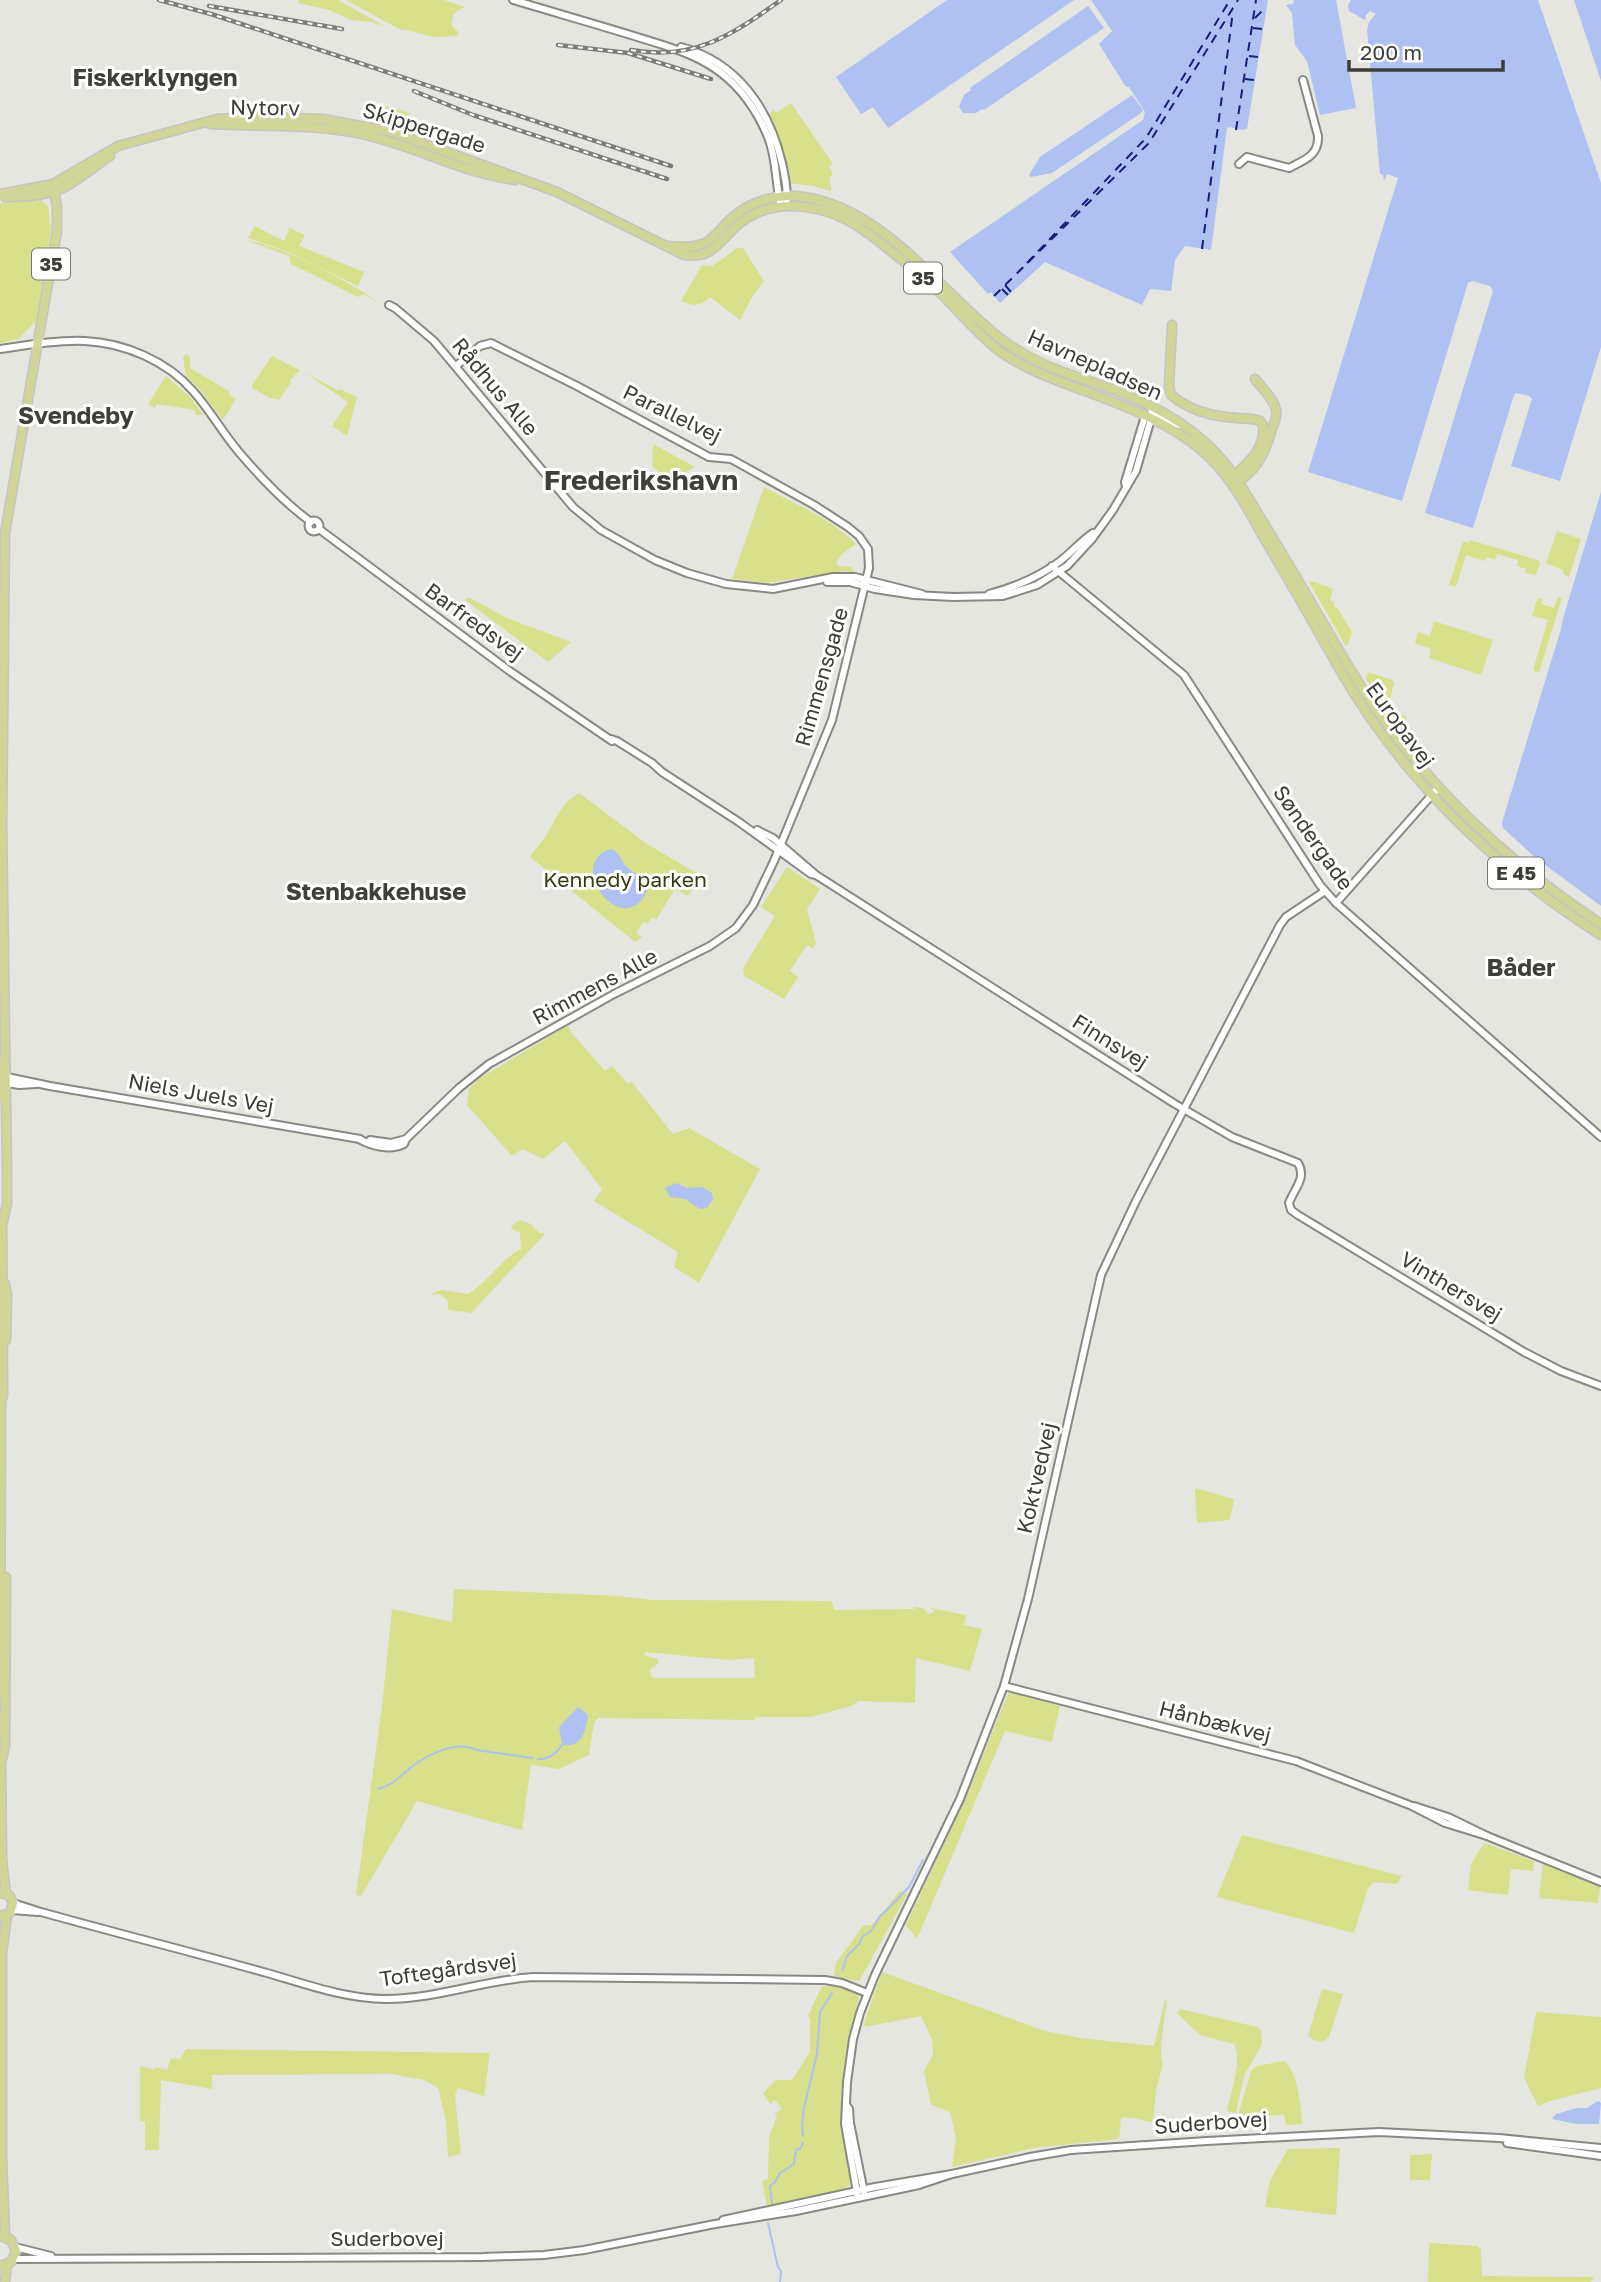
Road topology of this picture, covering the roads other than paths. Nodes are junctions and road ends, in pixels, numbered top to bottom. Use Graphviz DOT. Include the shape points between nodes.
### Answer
graph roads {
  1 [pos="513,0"];
  2 [pos="1303,80"];
  3 [pos="310,122"];
  4 [pos="1239,164"];
  5 [pos="53,188"];
  6 [pos="0,196"];
  7 [pos="783,201"];
  8 [pos="667,246"];
  9 [pos="692,246"];
  10 [pos="692,256"];
  11 [pos="388,305"];
  12 [pos="1172,325"];
  13 [pos="37,345"];
  14 [pos="0,349"];
  15 [pos="456,366"];
  16 [pos="1255,379"];
  17 [pos="1150,414"];
  18 [pos="1235,480"];
  19 [pos="868,549"];
  20 [pos="1055,569"];
  21 [pos="865,583"];
  22 [pos="2,649"];
  23 [pos="1435,792"];
  24 [pos="780,848"];
  25 [pos="1325,891"];
  26 [pos="1336,903"];
  27 [pos="1601,924"];
  28 [pos="905,932"];
  29 [pos="1601,936"];
  30 [pos="2,1079"];
  31 [pos="1185,1110"];
  32 [pos="1601,1137"];
  33 [pos="391,1145"];
  34 [pos="1289,1207"];
  35 [pos="1601,1386"];
  36 [pos="3,1396"];
  37 [pos="1004,1686"];
  38 [pos="0,1693"];
  39 [pos="0,1717"];
  40 [pos="2,1759"];
  41 [pos="2,1860"];
  42 [pos="0,1879"];
  43 [pos="1601,1882"];
  44 [pos="3,1894"];
  45 [pos="8,1911"];
  46 [pos="0,1938"];
  47 [pos="2,1948"];
  48 [pos="867,1993"];
  49 [pos="1474,2137"];
  50 [pos="1601,2148"];
  51 [pos="1601,2156"];
  52 [pos="2,2190"];
  53 [pos="861,2194"];
  54 [pos="0,2203"];
  55 [pos="4,2237"];
  56 [pos="15,2247"];
  57 [pos="56,2258"];
  58 [pos="7,2263"];
  59 [pos="5,2282"];
  1 -- 7 [label="street" via="652,40 722,73 757,114 774,156"];
  2 -- 4 [label="street" via="1318,144 1310,158 1289,168 1247,157"];
  3 -- 5 [label="main road, Nytorv / 35" via="256,117 200,123 124,146 78,179"];
  3 -- 8 [label="main road, Skippergade / 35" via="392,132 572,198"];
  5 -- 6 [label="main road" via="19,197"];
  5 -- 13 [label="main road, 35" via="57,231"];
  7 -- 9 [label="main road, Havnepladsen / 35" via="744,209 709,240"];
  7 -- 10 [label="main road, Havnepladsen / 35" via="741,222 709,253"];
  7 -- 17 [label="main road, Havnepladsen / 35" via="853,223 926,280 1007,356"];
  8 -- 9 [label="main road, Skippergade / 35"];
  8 -- 10 [label="main road, Skippergade / 35"];
  11 -- 15 [label="street, Rådhus Alle" via="423,330"];
  12 -- 18 [label="main road" via="1170,393 1208,415 1253,419 1263,425 1253,458"];
  13 -- 14 [label="street"];
  13 -- 22 [label="main road, 35" via="8,503"];
  13 -- 24 [label="street, Barfredsvej" via="110,344 168,369 192,390 260,477 310,522 311,530 318,529 611,740 739,822 773,838"];
  15 -- 19 [label="street, Parallelvej" via="480,346 496,345 709,457 731,459 833,517 859,536"];
  15 -- 21 [label="street, Rådhus Alle" via="573,507 638,552 699,576 758,589 815,582"];
  16 -- 18 [label="main road" via="1276,412 1258,464"];
  17 -- 18 [label="main road, Havnepladsen / 35"];
  17 -- 18 [label="main road, Havnepladsen / 35" via="1185,426 1212,449"];
  17 -- 20 [label="street, Rådhus Alle" via="1126,487 1113,510 1067,566"];
  18 -- 23 [label="main road, Europavej / E 45" via="1351,687 1390,744"];
  19 -- 21 [label="street, Rimmensgade"];
  20 -- 21 [label="street, Rådhus Alle" via="1029,587 1003,596 914,595"];
  20 -- 25 [label="street, Søndergade" via="1184,675"];
  21 -- 24 [label="street, Rimmensgade" via="832,720"];
  22 -- 30 [label="main road, 35" via="8,800"];
  23 -- 26 [label="street"];
  23 -- 27 [label="main road, Europavej / E 45" via="1522,867"];
  23 -- 29 [label="main road, Europavej / E 45" via="1480,843"];
  24 -- 28 [label="street, Barfredsvej"];
  24 -- 33 [label="street, Rimmens Alle" via="753,905 730,934 489,1065 406,1139"];
  25 -- 26 [label="street, Søndergade"];
  25 -- 31 [label="street, Koktvedvej" via="1282,922"];
  26 -- 32 [label="street, Søndergade"];
  28 -- 31 [label="street, Finnsvej"];
  30 -- 33 [label="street, Niels Juels Vej"];
  30 -- 36 [label="main road, 35" via="7,1204 3,1278 8,1320"];
  31 -- 34 [label="street, Finnsvej" via="1232,1137 1298,1163 1301,1177"];
  31 -- 37 [label="street, Koktvedvej" via="1101,1275"];
  34 -- 35 [label="street, Vinthersvej" via="1524,1352"];
  36 -- 38 [label="main road, 35"];
  36 -- 40 [label="main road, 35" via="6,1618"];
  37 -- 43 [label="street, Hånbækvej" via="1296,1761"];
  37 -- 48 [label="street, Koktvedvej" via="960,1800"];
  39 -- 40 [label="main road, 35"];
  40 -- 41 [label="main road, 35"];
  41 -- 42 [label="main road, 35"];
  41 -- 44 [label="main road, 35"];
  44 -- 45 [label="main road, 35" via="11,1897"];
  45 -- 47 [label="main road"];
  45 -- 48 [label="street, Toftegårdsvej" via="41,1912 371,1998 400,1998 533,1977 825,1980"];
  46 -- 47 [label="main road"];
  47 -- 52 [label="main road"];
  48 -- 53 [label="street, Koktvedvej" via="853,2039 847,2082"];
  49 -- 50 [label="street, Suderbovej"];
  49 -- 51 [label="street, Suderbovej"];
  49 -- 53 [label="street, Suderbovej" via="1379,2132 1071,2150"];
  52 -- 54 [label="main road"];
  52 -- 55 [label="main road"];
  53 -- 57 [label="street, Suderbovej" via="785,2213 544,2255"];
  55 -- 56 [label="main road"];
  56 -- 57 [label="street, Suderbovej"];
  56 -- 58 [label="main road"];
  57 -- 58 [label="street, Suderbovej"];
  58 -- 59 [label="main road"];
}
